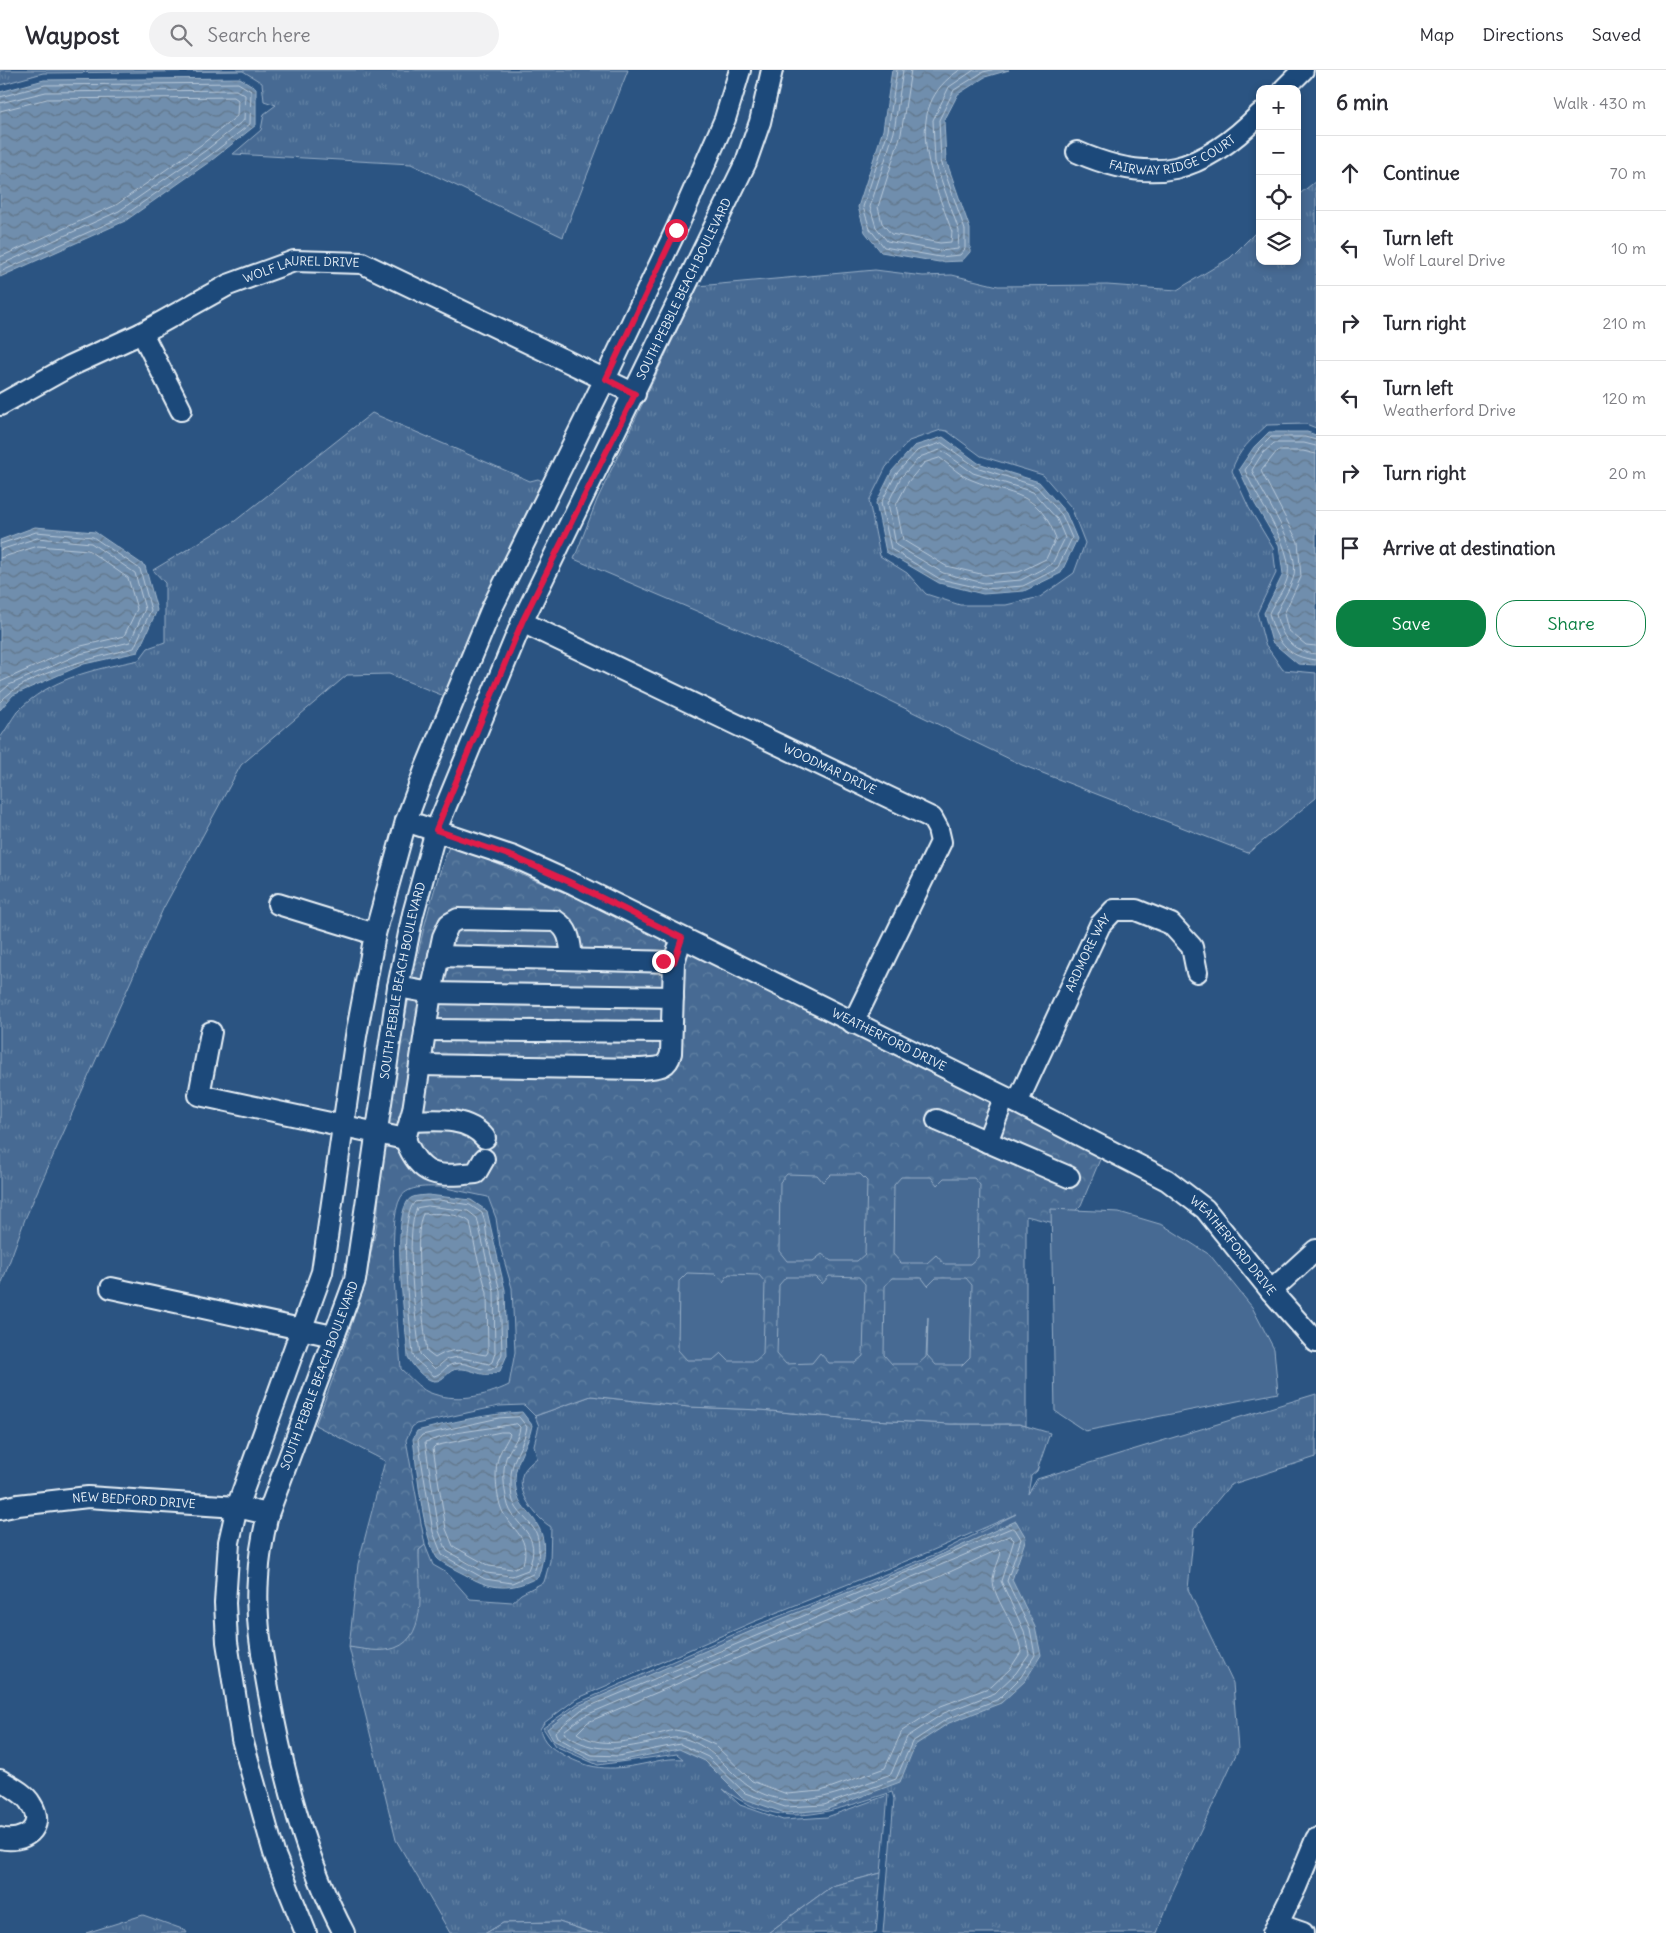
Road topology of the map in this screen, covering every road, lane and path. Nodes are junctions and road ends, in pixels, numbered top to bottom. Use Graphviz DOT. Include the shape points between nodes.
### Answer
graph roads {
  1 [pos="740,70"];
  2 [pos="772,70"];
  3 [pos="1303,70"];
  4 [pos="1288,85"];
  5 [pos="1256,118"];
  6 [pos="1077,152"];
  7 [pos="142,333"];
  8 [pos="606,379"];
  9 [pos="635,394"];
  10 [pos="0,405"];
  11 [pos="181,410"];
  12 [pos="522,622"];
  13 [pos="406,821"];
  14 [pos="436,830"];
  15 [pos="278,904"];
  16 [pos="375,934"];
  17 [pos="682,938"];
  18 [pos="441,946"];
  19 [pos="572,958"];
  20 [pos="674,962"];
  21 [pos="1197,972"];
  22 [pos="398,987"];
  23 [pos="430,993"];
  24 [pos="673,997"];
  25 [pos="853,1023"];
  26 [pos="426,1030"];
  27 [pos="211,1032"];
  28 [pos="671,1032"];
  29 [pos="421,1065"];
  30 [pos="1010,1100"];
  31 [pos="937,1120"];
  32 [pos="344,1127"];
  33 [pos="407,1130"];
  34 [pos="376,1135"];
  35 [pos="485,1138"];
  36 [pos="987,1142"];
  37 [pos="484,1159"];
  38 [pos="1070,1177"];
  39 [pos="1316,1250"];
  40 [pos="111,1288"];
  41 [pos="1271,1291"];
  42 [pos="300,1328"];
  43 [pos="332,1336"];
  44 [pos="1316,1342"];
  45 [pos="237,1507"];
  46 [pos="0,1509"];
  47 [pos="268,1514"];
  48 [pos="0,1780"];
  49 [pos="0,1838"];
  50 [pos="1316,1839"];
  51 [pos="1275,1929"];
  52 [pos="306,1933"];
  53 [pos="344,1933"];
  54 [pos="1303,1933"];
  1 -- 8 [label="street" via="725,120"];
  2 -- 9 [label="street, SOUTH PEBBLE BEACH BOULEVARD" via="760,122 746,162"];
  3 -- 4 [label="street"];
  5 -- 6 [label="street, FAIRWAY RIDGE COURT" via="1220,149 1194,163 1170,170 1111,166"];
  7 -- 8 [label="street, WOLF LAUREL DRIVE" via="228,284 294,260 362,263"];
  7 -- 10 [label="street, WOLF LAUREL DRIVE" via="70,366"];
  7 -- 11 [label="street"];
  8 -- 9 [label="street, WOLF LAUREL DRIVE"];
  8 -- 13 [label="street" via="492,608"];
  9 -- 12 [label="street, SOUTH PEBBLE BEACH BOULEVARD"];
  12 -- 14 [label="street, SOUTH PEBBLE BEACH BOULEVARD"];
  12 -- 25 [label="street, WOODMAR DRIVE" via="932,818 941,842"];
  13 -- 14 [label="street, WEATHERFORD DRIVE"];
  13 -- 16 [label="street"];
  14 -- 17 [label="street, WEATHERFORD DRIVE" via="514,857"];
  14 -- 22 [label="street, SOUTH PEBBLE BEACH BOULEVARD" via="413,914"];
  15 -- 16 [label="street"];
  16 -- 32 [label="street" via="356,1036"];
  17 -- 20 [label="street"];
  17 -- 25 [label="street, WEATHERFORD DRIVE"];
  18 -- 19 [label="street"];
  18 -- 19 [label="street" via="449,924 458,919 556,921 569,935"];
  18 -- 23 [label="street"];
  19 -- 20 [label="street"];
  20 -- 24 [label="street"];
  21 -- 30 [label="street, ARDMORE WAY" via="1192,947 1171,924 1136,910 1114,910 1100,925"];
  22 -- 23 [label="street"];
  22 -- 34 [label="street, SOUTH PEBBLE BEACH BOULEVARD"];
  23 -- 24 [label="street"];
  23 -- 26 [label="street"];
  24 -- 28 [label="street"];
  25 -- 30 [label="street, WEATHERFORD DRIVE"];
  26 -- 28 [label="street"];
  26 -- 29 [label="street"];
  27 -- 32 [label="street" via="199,1095"];
  28 -- 29 [label="street" via="668,1063 663,1067"];
  29 -- 33 [label="street"];
  30 -- 36 [label="street, ARDMORE WAY"];
  30 -- 41 [label="street, WEATHERFORD DRIVE" via="1166,1180 1205,1209"];
  31 -- 36 [label="street"];
  32 -- 34 [label="street"];
  32 -- 42 [label="street" via="322,1272"];
  33 -- 34 [label="street"];
  33 -- 35 [label="street" via="437,1120 477,1128"];
  33 -- 37 [label="street" via="414,1160 423,1169 450,1176 476,1173"];
  34 -- 43 [label="street, SOUTH PEBBLE BEACH BOULEVARD" via="355,1280"];
  36 -- 38 [label="street"];
  39 -- 41 [label="street"];
  40 -- 42 [label="street"];
  41 -- 44 [label="street, WEATHERFORD DRIVE"];
  42 -- 43 [label="street"];
  42 -- 45 [label="street"];
  43 -- 47 [label="street, SOUTH PEBBLE BEACH BOULEVARD"];
  45 -- 46 [label="street, NEW BEDFORD DRIVE" via="88,1497"];
  45 -- 47 [label="street, NEW BEDFORD DRIVE"];
  45 -- 52 [label="street" via="229,1542 225,1603 242,1739 274,1853"];
  47 -- 53 [label="street, SOUTH PEBBLE BEACH BOULEVARD" via="257,1579 259,1638 276,1735 300,1826 327,1901"];
  48 -- 49 [label="street" via="24,1795 35,1814 30,1833 21,1839"];
  50 -- 51 [label="street"];
  51 -- 54 [label="street"];
}
